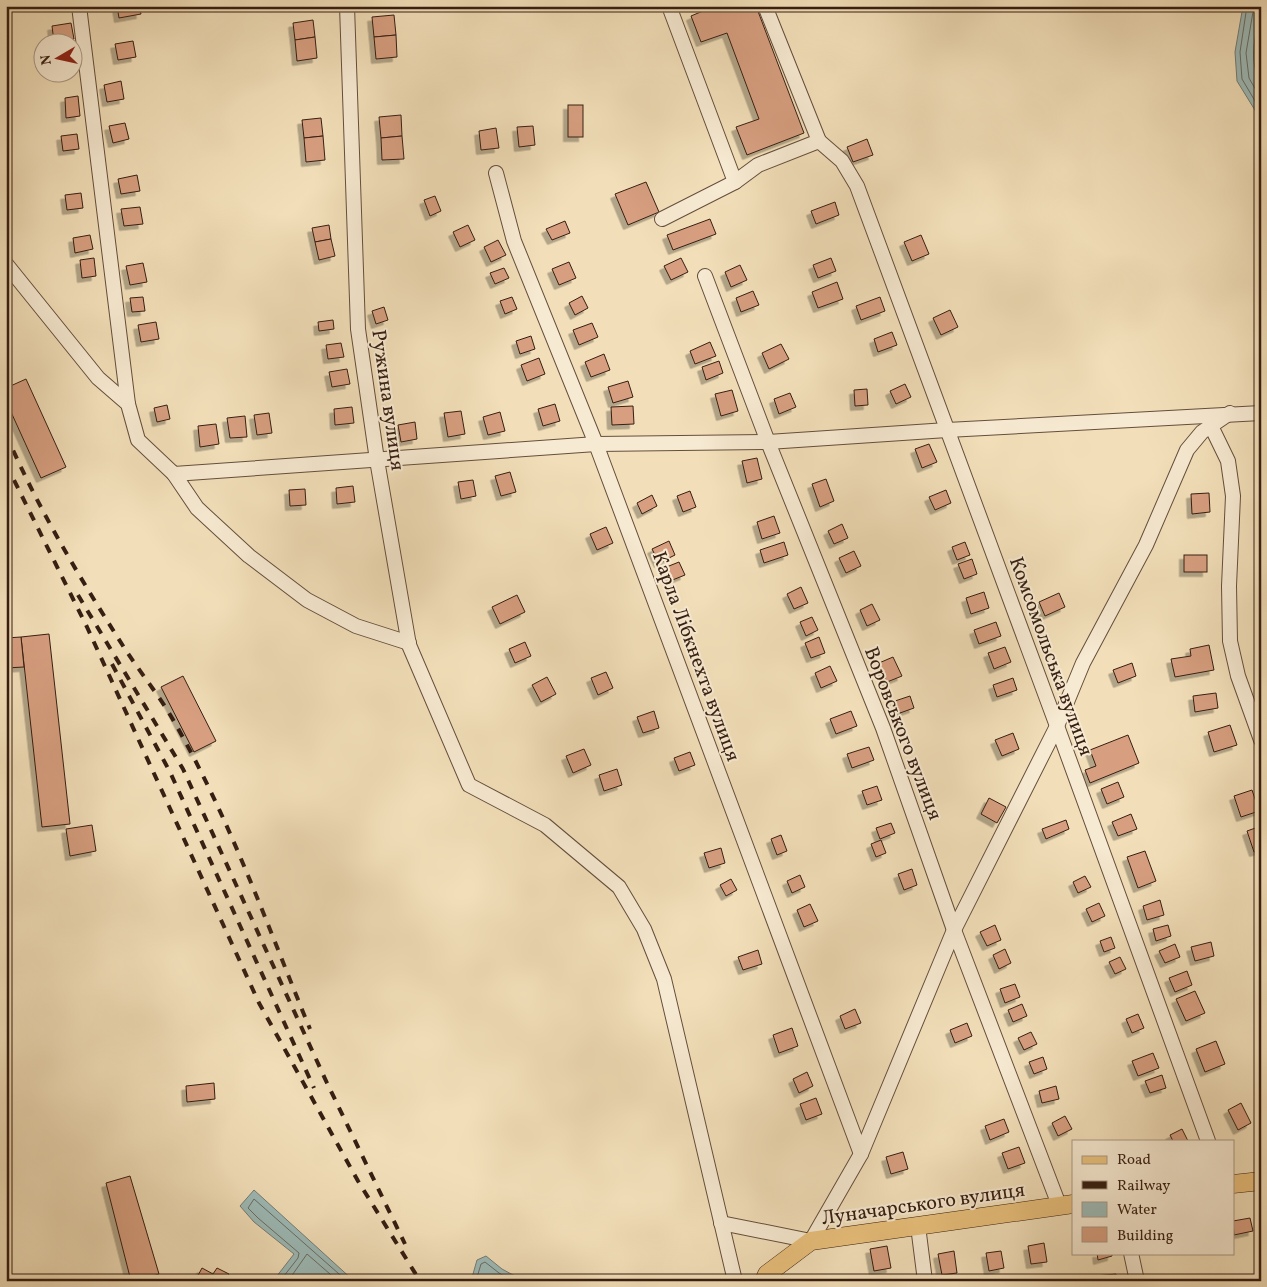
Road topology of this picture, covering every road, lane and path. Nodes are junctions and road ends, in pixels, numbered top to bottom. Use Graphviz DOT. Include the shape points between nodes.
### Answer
graph roads {
  1 [pos="79,6"];
  2 [pos="347,6"];
  3 [pos="669,6"];
  4 [pos="765,6"];
  5 [pos="818,141"];
  6 [pos="496,173"];
  7 [pos="735,182"];
  8 [pos="662,218"];
  9 [pos="6,264"];
  10 [pos="705,276"];
  11 [pos="128,404"];
  12 [pos="1231,413"];
  13 [pos="1261,413"];
  14 [pos="1211,426"];
  15 [pos="947,430"];
  16 [pos="768,442"];
  17 [pos="596,444"];
  18 [pos="377,460"];
  19 [pos="174,474"];
  20 [pos="409,643"];
  21 [pos="1057,726"];
  22 [pos="1261,740"];
  23 [pos="954,930"];
  24 [pos="1208,1140"];
  25 [pos="862,1154"];
  26 [pos="1261,1181"];
  27 [pos="1234,1184"];
  28 [pos="1066,1205"];
  29 [pos="721,1222"];
  30 [pos="918,1226"];
  31 [pos="811,1241"];
  32 [pos="1130,1254"];
  33 [pos="735,1281"];
  34 [pos="764,1281"];
  35 [pos="925,1281"];
  36 [pos="1137,1281"];
  1 -- 11 [label="street"];
  2 -- 18 [label="street, Ружина вулиця" via="358,329"];
  3 -- 7 [label="street"];
  4 -- 5 [label="street"];
  5 -- 7 [label="street" via="758,164"];
  5 -- 15 [label="street, Комсомольська вулиця" via="842,161 857,186"];
  6 -- 17 [label="street, Карла Лібкнехта вулиця" via="514,242"];
  7 -- 8 [label="street"];
  9 -- 11 [label="street" via="98,378"];
  10 -- 16 [label="street, Воровського вулиця"];
  11 -- 19 [label="street" via="138,440"];
  12 -- 13 [label="street"];
  12 -- 14 [label="street"];
  12 -- 15 [label="street"];
  14 -- 21 [label="street" via="1187,450 1146,545 1083,663"];
  14 -- 22 [label="street" via="1228,461 1233,496 1230,641 1238,676"];
  15 -- 16 [label="street"];
  15 -- 21 [label="street, Комсомольська вулиця"];
  16 -- 17 [label="street"];
  16 -- 23 [label="street, Воровського вулиця" via="883,728"];
  17 -- 18 [label="street"];
  17 -- 25 [label="street, Карла Лібкнехта вулиця"];
  18 -- 19 [label="street"];
  18 -- 20 [label="street, Ружина вулиця"];
  19 -- 20 [label="street" via="197,508 249,556 307,600 356,626"];
  20 -- 29 [label="street, Ружина вулиця" via="469,785 545,825 618,888 644,929 664,980"];
  21 -- 23 [label="street"];
  21 -- 24 [label="street, Комсомольська вулиця"];
  23 -- 25 [label="street"];
  23 -- 28 [label="street, Воровського вулиця"];
  25 -- 31 [label="street"];
  26 -- 27 [label="main road"];
  28 -- 30 [label="main road, Луначарського вулиця"];
  29 -- 31 [label="street"];
  29 -- 33 [label="street"];
  30 -- 31 [label="main road, Луначарського вулиця"];
  30 -- 35 [label="street"];
  31 -- 34 [label="main road, Луначарського вулиця" via="767,1274"];
  32 -- 36 [label="street"];
}
